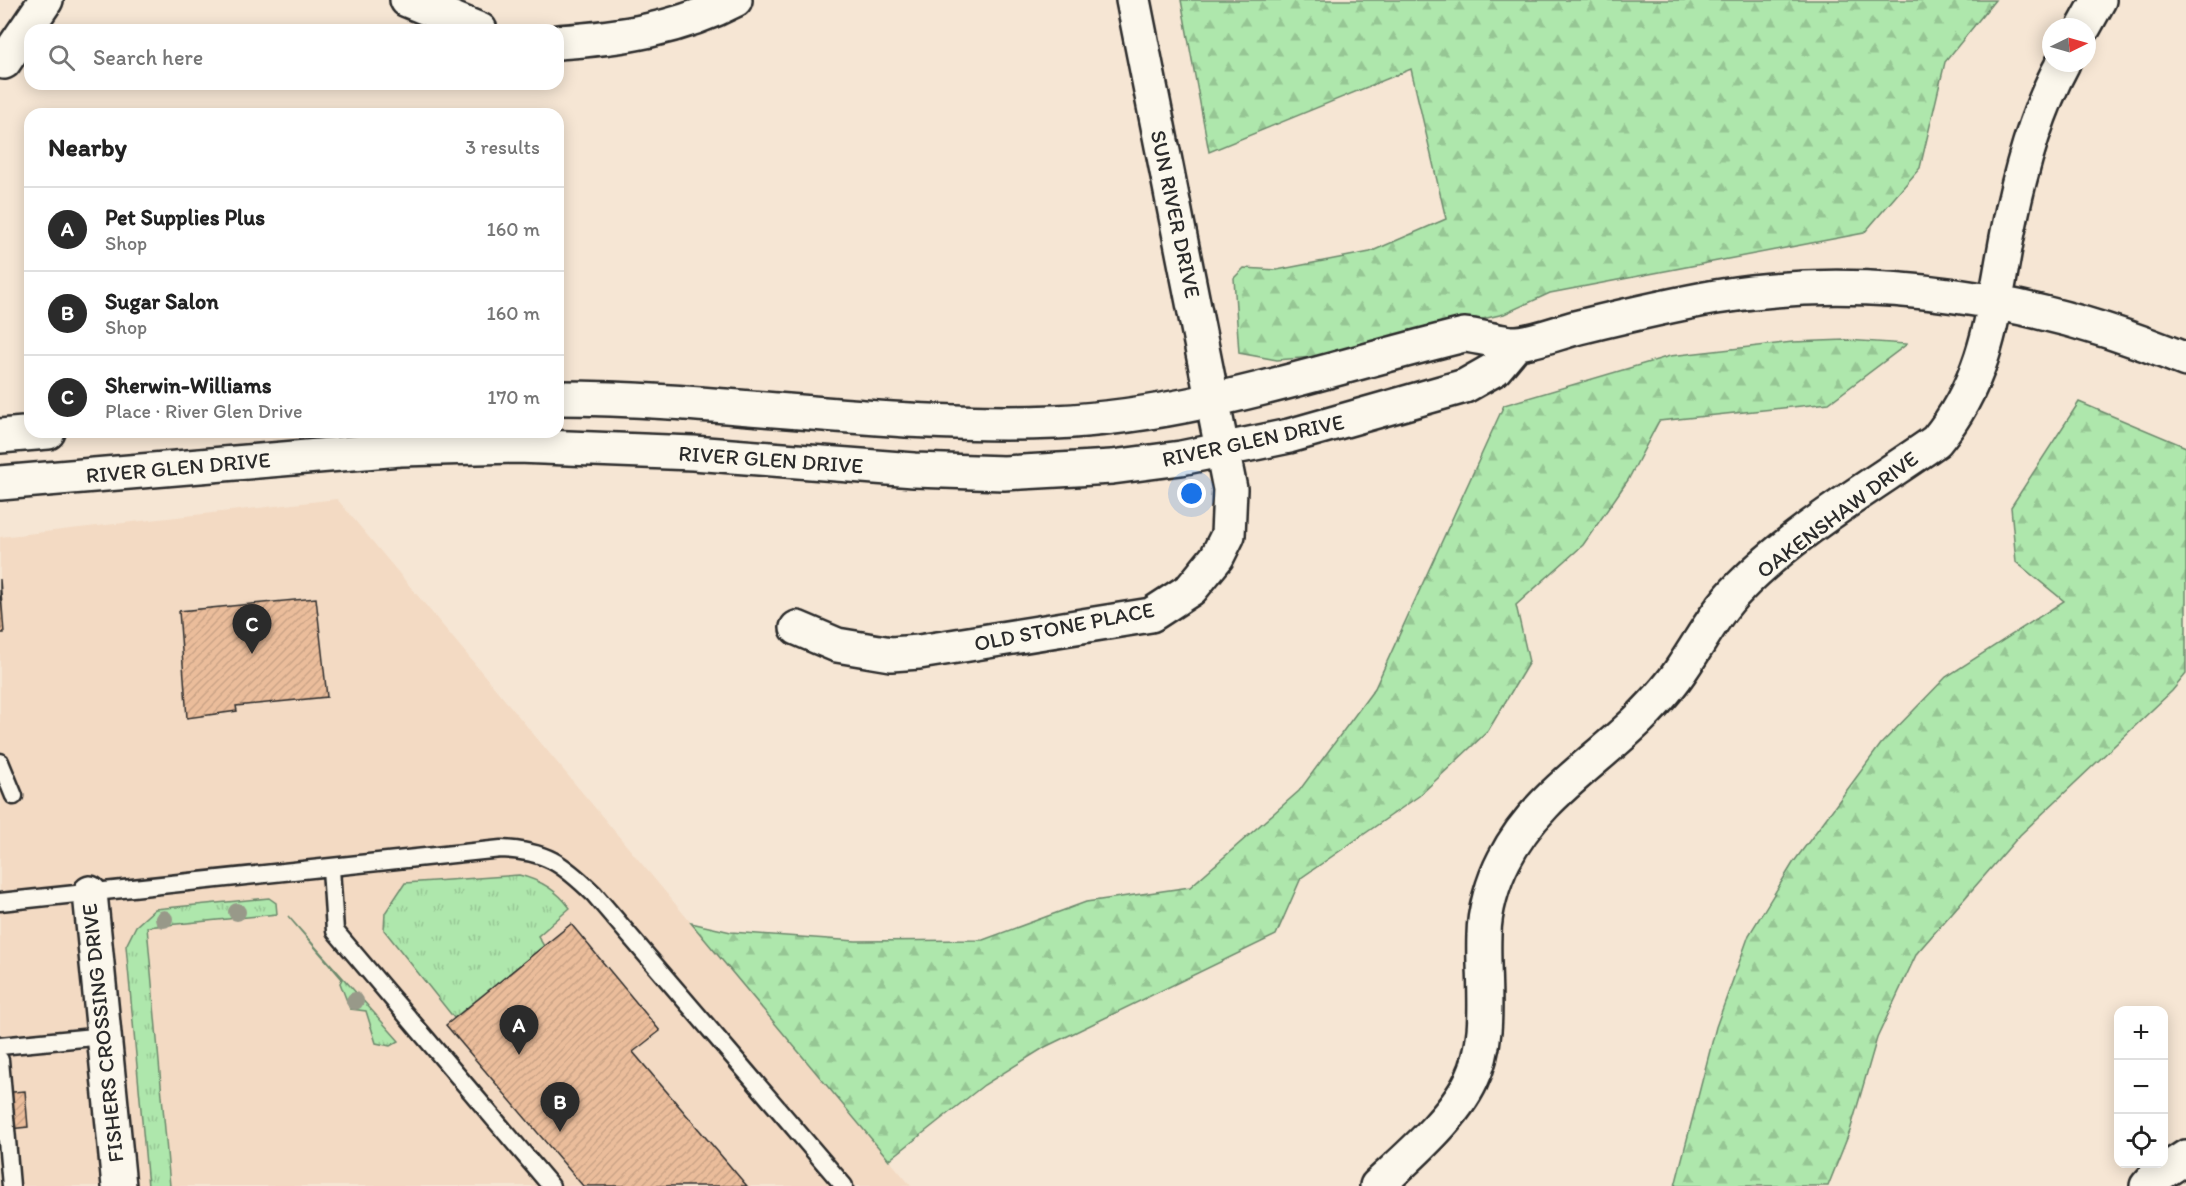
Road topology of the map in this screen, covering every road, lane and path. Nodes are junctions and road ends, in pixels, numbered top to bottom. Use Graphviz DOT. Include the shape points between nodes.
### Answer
graph roads {
  1 [pos="46,0"];
  2 [pos="407,0"];
  3 [pos="735,0"];
  4 [pos="1133,0"];
  5 [pos="2099,0"];
  6 [pos="2089,18"];
  7 [pos="30,24"];
  8 [pos="465,24"];
  9 [pos="24,32"];
  10 [pos="564,41"];
  11 [pos="4,62"];
  12 [pos="2059,72"];
  13 [pos="1996,302"];
  14 [pos="1516,344"];
  15 [pos="2186,360"];
  16 [pos="564,398"];
  17 [pos="1219,426"];
  18 [pos="24,434"];
  19 [pos="0,436"];
  20 [pos="0,483"];
  21 [pos="797,628"];
  22 [pos="0,762"];
  23 [pos="14,796"];
  24 [pos="331,868"];
  25 [pos="90,893"];
  26 [pos="0,902"];
  27 [pos="104,1036"];
  28 [pos="0,1046"];
  29 [pos="0,1060"];
  30 [pos="2186,1157"];
  31 [pos="11,1186"];
  32 [pos="119,1186"];
  33 [pos="551,1186"];
  34 [pos="844,1186"];
  35 [pos="1377,1186"];
  36 [pos="2147,1186"];
  1 -- 7 [label="street"];
  2 -- 8 [label="street"];
  3 -- 10 [label="street" via="652,31"];
  4 -- 17 [label="street, SUN RIVER DRIVE"];
  5 -- 6 [label="street"];
  9 -- 11 [label="street"];
  12 -- 13 [label="street, OAKENSHAW DRIVE" via="2020,178"];
  13 -- 14 [label="street, RIVER GLEN DRIVE" via="1870,289 1753,292 1644,311"];
  13 -- 15 [label="street, RIVER GLEN DRIVE" via="2082,323"];
  13 -- 35 [label="street, OAKENSHAW DRIVE" via="1979,370 1968,395 1936,441 1783,548 1740,587 1721,608 1664,692 1637,721 1550,796 1518,836 1503,862 1489,904 1484,934 1485,1017 1472,1079 1457,1106"];
  14 -- 17 [label="street, RIVER GLEN DRIVE" via="1464,335"];
  14 -- 17 [label="street, RIVER GLEN DRIVE" via="1495,369 1465,386 1288,436"];
  16 -- 17 [label="street, RIVER GLEN DRIVE" via="997,422 1115,416"];
  17 -- 20 [label="street, RIVER GLEN DRIVE" via="1112,467 1004,473 518,446 262,459"];
  17 -- 21 [label="street, OLD STONE PLACE" via="1230,489 1228,535 1217,557 1191,590 1151,615 891,654 837,645"];
  18 -- 19 [label="street"];
  22 -- 23 [label="lane"];
  24 -- 25 [label="lane"];
  24 -- 33 [label="lane" via="335,931"];
  24 -- 34 [label="lane" via="501,849 528,850 551,857 594,894"];
  25 -- 26 [label="lane, FISHERS CROSSING DRIVE"];
  25 -- 27 [label="street, FISHERS CROSSING DRIVE"];
  27 -- 28 [label="lane"];
  27 -- 32 [label="street, FISHERS CROSSING DRIVE"];
  29 -- 31 [label="lane"];
  30 -- 36 [label="street"];
}
